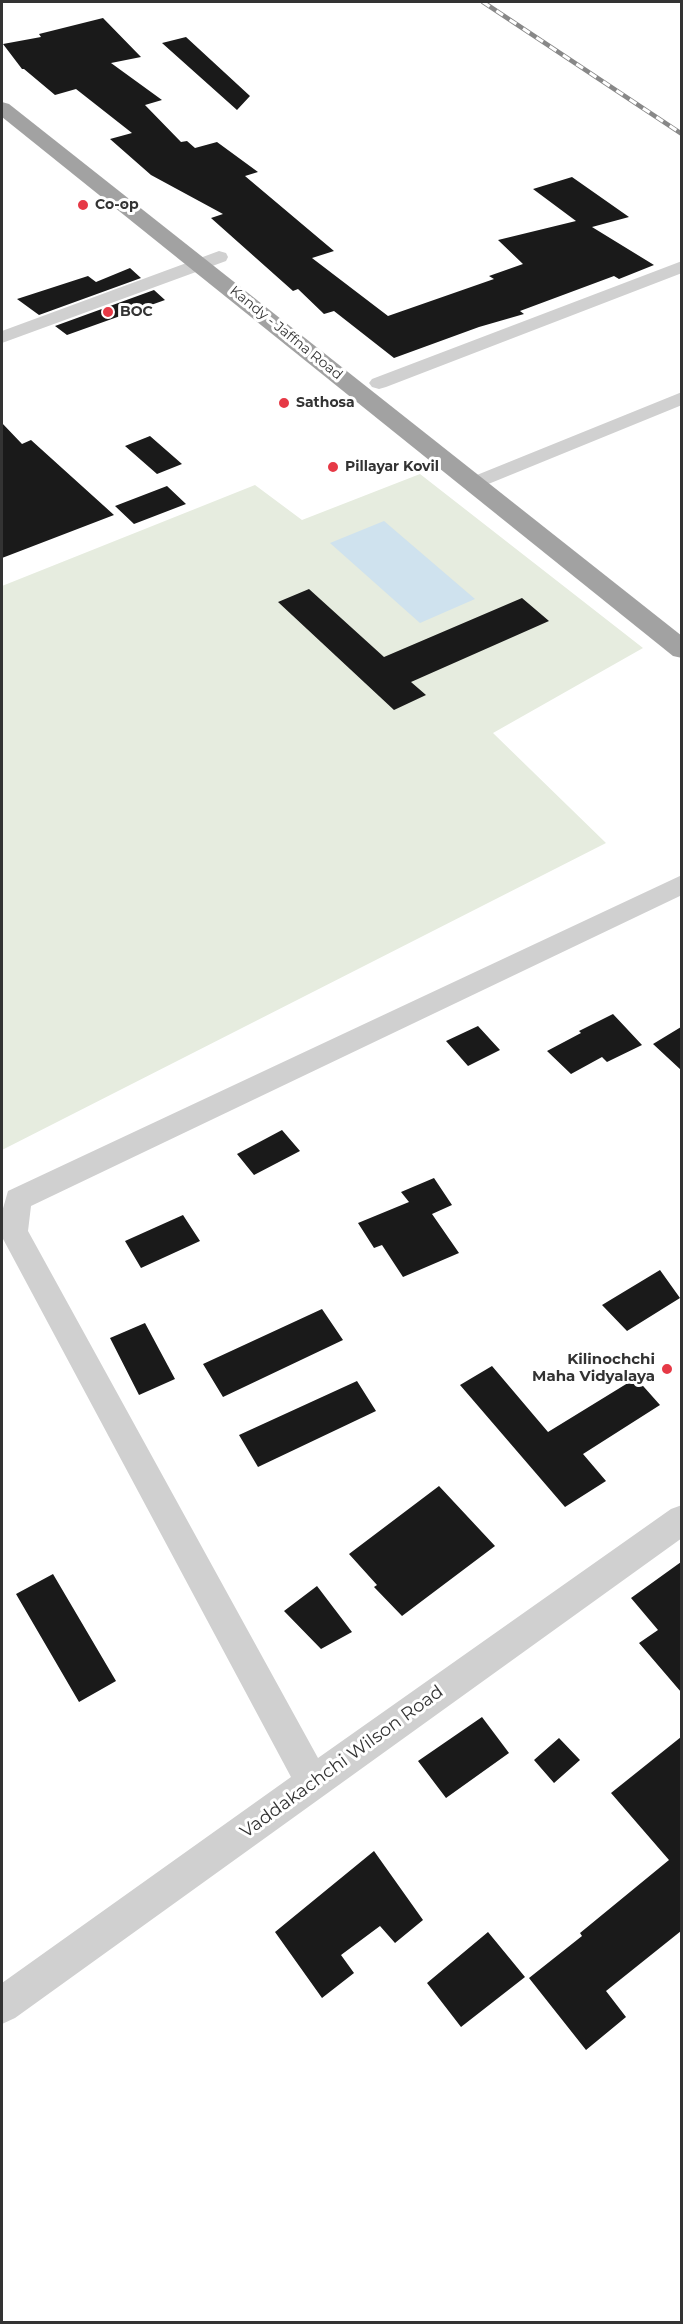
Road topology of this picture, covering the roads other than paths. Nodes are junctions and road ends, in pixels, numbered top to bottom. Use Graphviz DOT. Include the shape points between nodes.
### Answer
graph roads {
  1 [pos="2,87"];
  2 [pos="2,108"];
  3 [pos="210,261"];
  4 [pos="681,266"];
  5 [pos="2,337"];
  6 [pos="379,383"];
  7 [pos="681,398"];
  8 [pos="485,479"];
  9 [pos="681,622"];
  10 [pos="681,650"];
  11 [pos="681,884"];
  12 [pos="681,1519"];
  13 [pos="313,1783"];
  14 [pos="2,2005"];
  1 -- 3 [label="highway, Kandy - Jaffna Road"];
  2 -- 3 [label="highway, Kandy - Jaffna Road"];
  3 -- 5 [label="street"];
  3 -- 6 [label="highway, Kandy - Jaffna Road"];
  3 -- 8 [label="highway, Kandy - Jaffna Road"];
  4 -- 6 [label="street"];
  6 -- 8 [label="highway, Kandy - Jaffna Road"];
  7 -- 8 [label="street"];
  8 -- 9 [label="highway, Kandy - Jaffna Road"];
  8 -- 10 [label="highway, Kandy - Jaffna Road"];
  11 -- 13 [label="street" via="18,1199 13,1231"];
  12 -- 13 [label="street, Vaddakachchi Wilson Road"];
  13 -- 14 [label="street, Vaddakachchi Wilson Road"];
}
